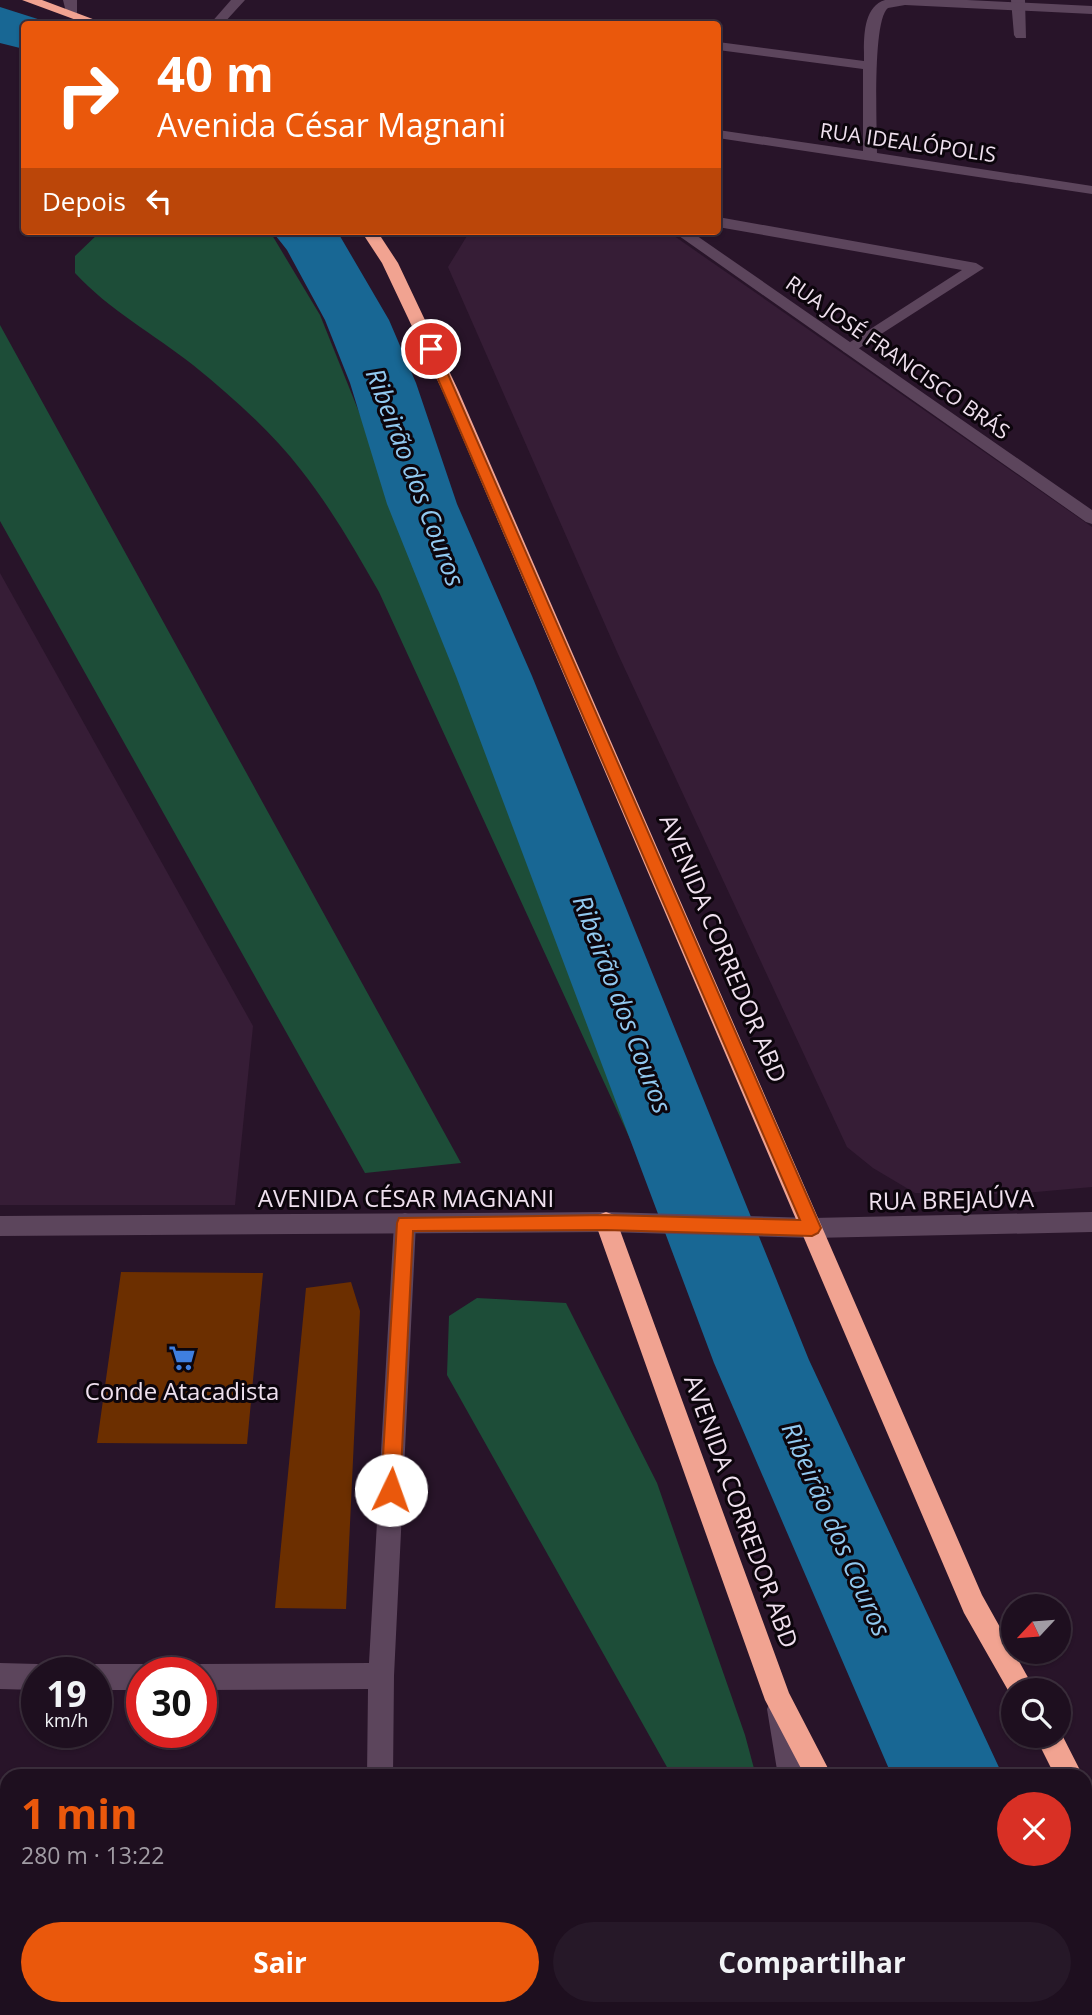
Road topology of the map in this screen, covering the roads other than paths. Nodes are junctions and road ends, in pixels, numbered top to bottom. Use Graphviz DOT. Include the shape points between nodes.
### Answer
graph roads {
  1 [pos="30,0"];
  2 [pos="238,0"];
  3 [pos="1018,3"];
  4 [pos="71,6"];
  5 [pos="1092,9"];
  6 [pos="94,21"];
  7 [pos="219,21"];
  8 [pos="1021,34"];
  9 [pos="721,46"];
  10 [pos="871,66"];
  11 [pos="721,134"];
  12 [pos="870,158"];
  13 [pos="1092,190"];
  14 [pos="721,223"];
  15 [pos="372,235"];
  16 [pos="686,235"];
  17 [pos="850,349"];
  18 [pos="1092,517"];
  19 [pos="606,1222"];
  20 [pos="1092,1222"];
  21 [pos="405,1223"];
  22 [pos="0,1226"];
  23 [pos="812,1228"];
  24 [pos="0,1676"];
  25 [pos="381,1676"];
  26 [pos="21,1677"];
  27 [pos="217,1677"];
  28 [pos="1015,1678"];
  29 [pos="778,1700"];
  30 [pos="1055,1748"];
  31 [pos="380,1769"];
  32 [pos="790,1769"];
  33 [pos="815,1769"];
  34 [pos="1066,1769"];
  1 -- 4 [label="highway"];
  2 -- 7 [label="street"];
  3 -- 5 [label="street"];
  3 -- 8 [label="street"];
  3 -- 10 [label="street" via="905,1 885,5 875,15"];
  4 -- 6 [label="highway"];
  9 -- 10 [label="street"];
  10 -- 12 [label="street"];
  11 -- 12 [label="street, RUA IDEALÓPOLIS"];
  12 -- 13 [label="street, RUA IDEALÓPOLIS"];
  14 -- 17 [label="street" via="976,268"];
  15 -- 23 [label="highway, AVENIDA CORREDOR ABD" via="390,263 451,392"];
  16 -- 17 [label="street, RUA JOSÉ FRANCISCO BRÁS"];
  17 -- 18 [label="street, RUA JOSÉ FRANCISCO BRÁS"];
  19 -- 21 [label="street, AVENIDA CÉSAR MAGNANI"];
  19 -- 23 [label="street, AVENIDA CÉSAR MAGNANI"];
  19 -- 29 [label="highway, AVENIDA CORREDOR ABD"];
  20 -- 23 [label="street, RUA BREJAÚVA"];
  21 -- 22 [label="street, AVENIDA CÉSAR MAGNANI"];
  21 -- 25 [label="street"];
  23 -- 28 [label="highway, AVENIDA CORREDOR ABD" via="973,1604"];
  24 -- 26 [label="street"];
  25 -- 27 [label="street"];
  25 -- 31 [label="street"];
  29 -- 32 [label="street"];
  29 -- 33 [label="highway, AVENIDA CORREDOR ABD"];
  30 -- 34 [label="highway"];
}
